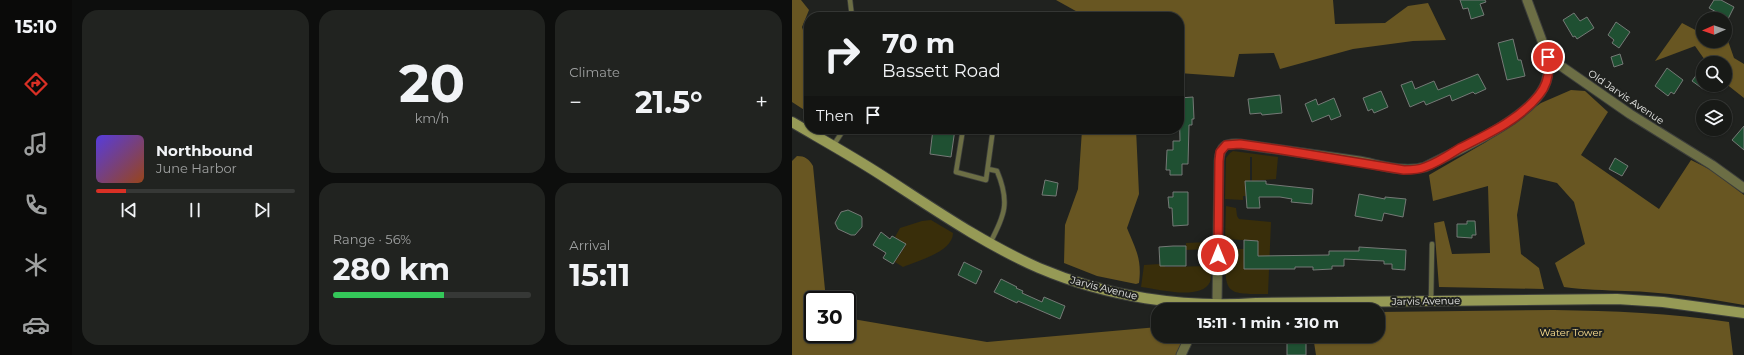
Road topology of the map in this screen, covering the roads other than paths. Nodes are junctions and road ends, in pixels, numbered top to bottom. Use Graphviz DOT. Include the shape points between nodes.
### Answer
graph roads {
  1 [pos="850,0"];
  2 [pos="1527,0"];
  3 [pos="851,12"];
  4 [pos="1548,57"];
  5 [pos="792,122"];
  6 [pos="804,129"];
  7 [pos="812,134"];
  8 [pos="841,134"];
  9 [pos="962,134"];
  10 [pos="992,134"];
  11 [pos="833,146"];
  12 [pos="988,169"];
  13 [pos="1744,188"];
  14 [pos="990,243"];
  15 [pos="1432,244"];
  16 [pos="1431,301"];
  17 [pos="1175,303"];
  18 [pos="1217,303"];
  19 [pos="1256,303"];
  20 [pos="1744,313"];
  21 [pos="1187,343"];
  22 [pos="1181,355"];
  1 -- 3 [label="lane"];
  2 -- 4 [label="street"];
  4 -- 13 [label="street, Old Jarvis Avenue"];
  4 -- 18 [label="street" via="1548,75 1544,88 1527,107 1488,134 1425,167 1404,170 1240,144 1223,147 1219,161"];
  5 -- 6 [label="street, Jarvis Avenue"];
  7 -- 11 [label="street, Jarvis Avenue"];
  8 -- 11 [label="lane"];
  9 -- 12 [label="lane" via="956,172 986,180"];
  10 -- 12 [label="lane"];
  11 -- 14 [label="street, Jarvis Avenue"];
  12 -- 14 [label="lane" via="997,171 1005,196 1002,220"];
  14 -- 17 [label="street, Jarvis Avenue" via="1040,268 1084,284 1141,298"];
  15 -- 16 [label="lane"];
  16 -- 19 [label="street, Jarvis Avenue"];
  16 -- 20 [label="street, Jarvis Avenue" via="1633,300 1693,305"];
  21 -- 22 [label="street"];
}
